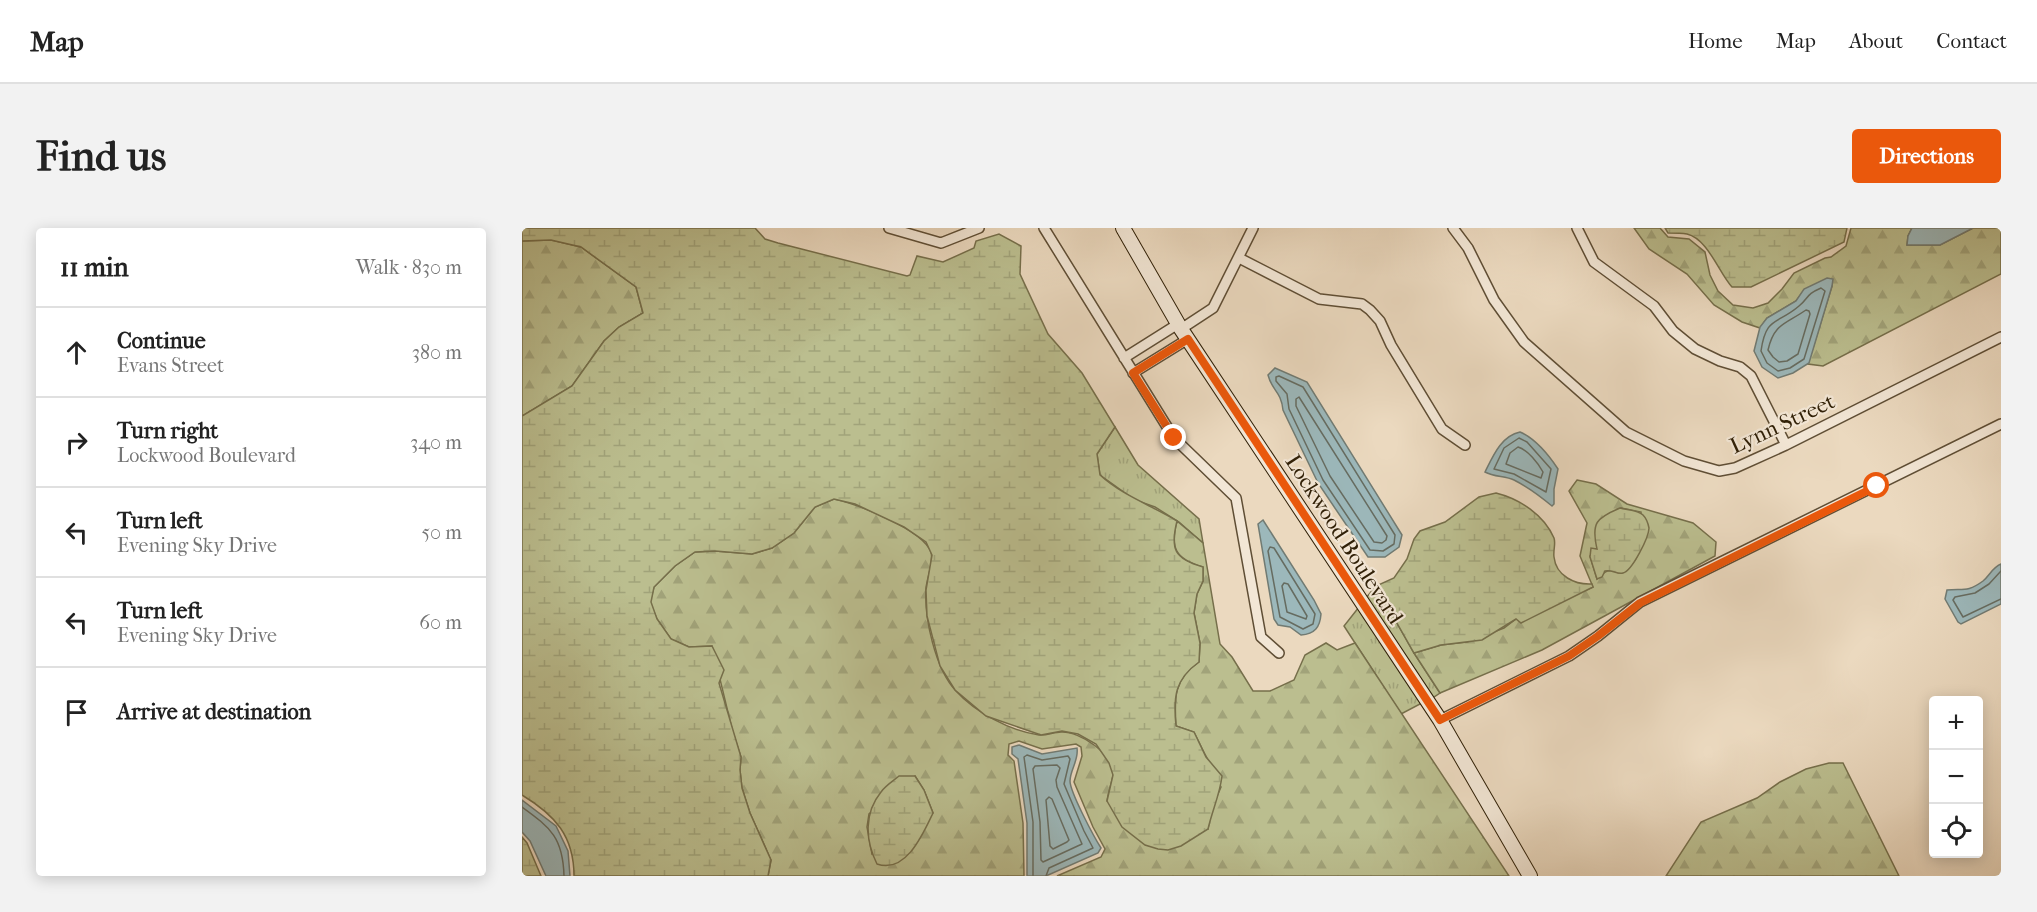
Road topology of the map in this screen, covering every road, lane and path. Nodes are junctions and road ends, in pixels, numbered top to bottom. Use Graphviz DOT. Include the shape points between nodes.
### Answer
graph roads {
  1 [pos="889,228"];
  2 [pos="979,228"];
  3 [pos="1044,228"];
  4 [pos="1123,228"];
  5 [pos="1253,228"];
  6 [pos="1454,228"];
  7 [pos="1577,228"];
  8 [pos="1239,258"];
  9 [pos="1183,330"];
  10 [pos="2001,337"];
  11 [pos="1124,358"];
  12 [pos="1133,373"];
  13 [pos="2001,424"];
  14 [pos="1465,445"];
  15 [pos="1785,445"];
  16 [pos="1279,653"];
  17 [pos="1440,720"];
  18 [pos="1530,876"];
  1 -- 2 [label="street" via="941,243"];
  3 -- 11 [label="street"];
  4 -- 9 [label="street, Lockwood Boulevard"];
  5 -- 8 [label="street"];
  6 -- 15 [label="street, Lynn Street" via="1494,300 1524,342 1626,432 1684,461 1719,471 1735,468"];
  7 -- 15 [label="street" via="1594,262 1654,306 1673,331 1695,349 1752,376"];
  8 -- 9 [label="street" via="1213,308"];
  8 -- 14 [label="street" via="1319,299 1362,304 1370,310 1442,429"];
  9 -- 11 [label="street"];
  9 -- 12 [label="street"];
  9 -- 17 [label="street, Lockwood Boulevard"];
  10 -- 15 [label="street, Lynn Street"];
  11 -- 12 [label="street"];
  12 -- 16 [label="street" via="1174,438 1236,498 1261,637"];
  13 -- 17 [label="street" via="1640,603 1569,656"];
  17 -- 18 [label="street, Lockwood Boulevard"];
}
